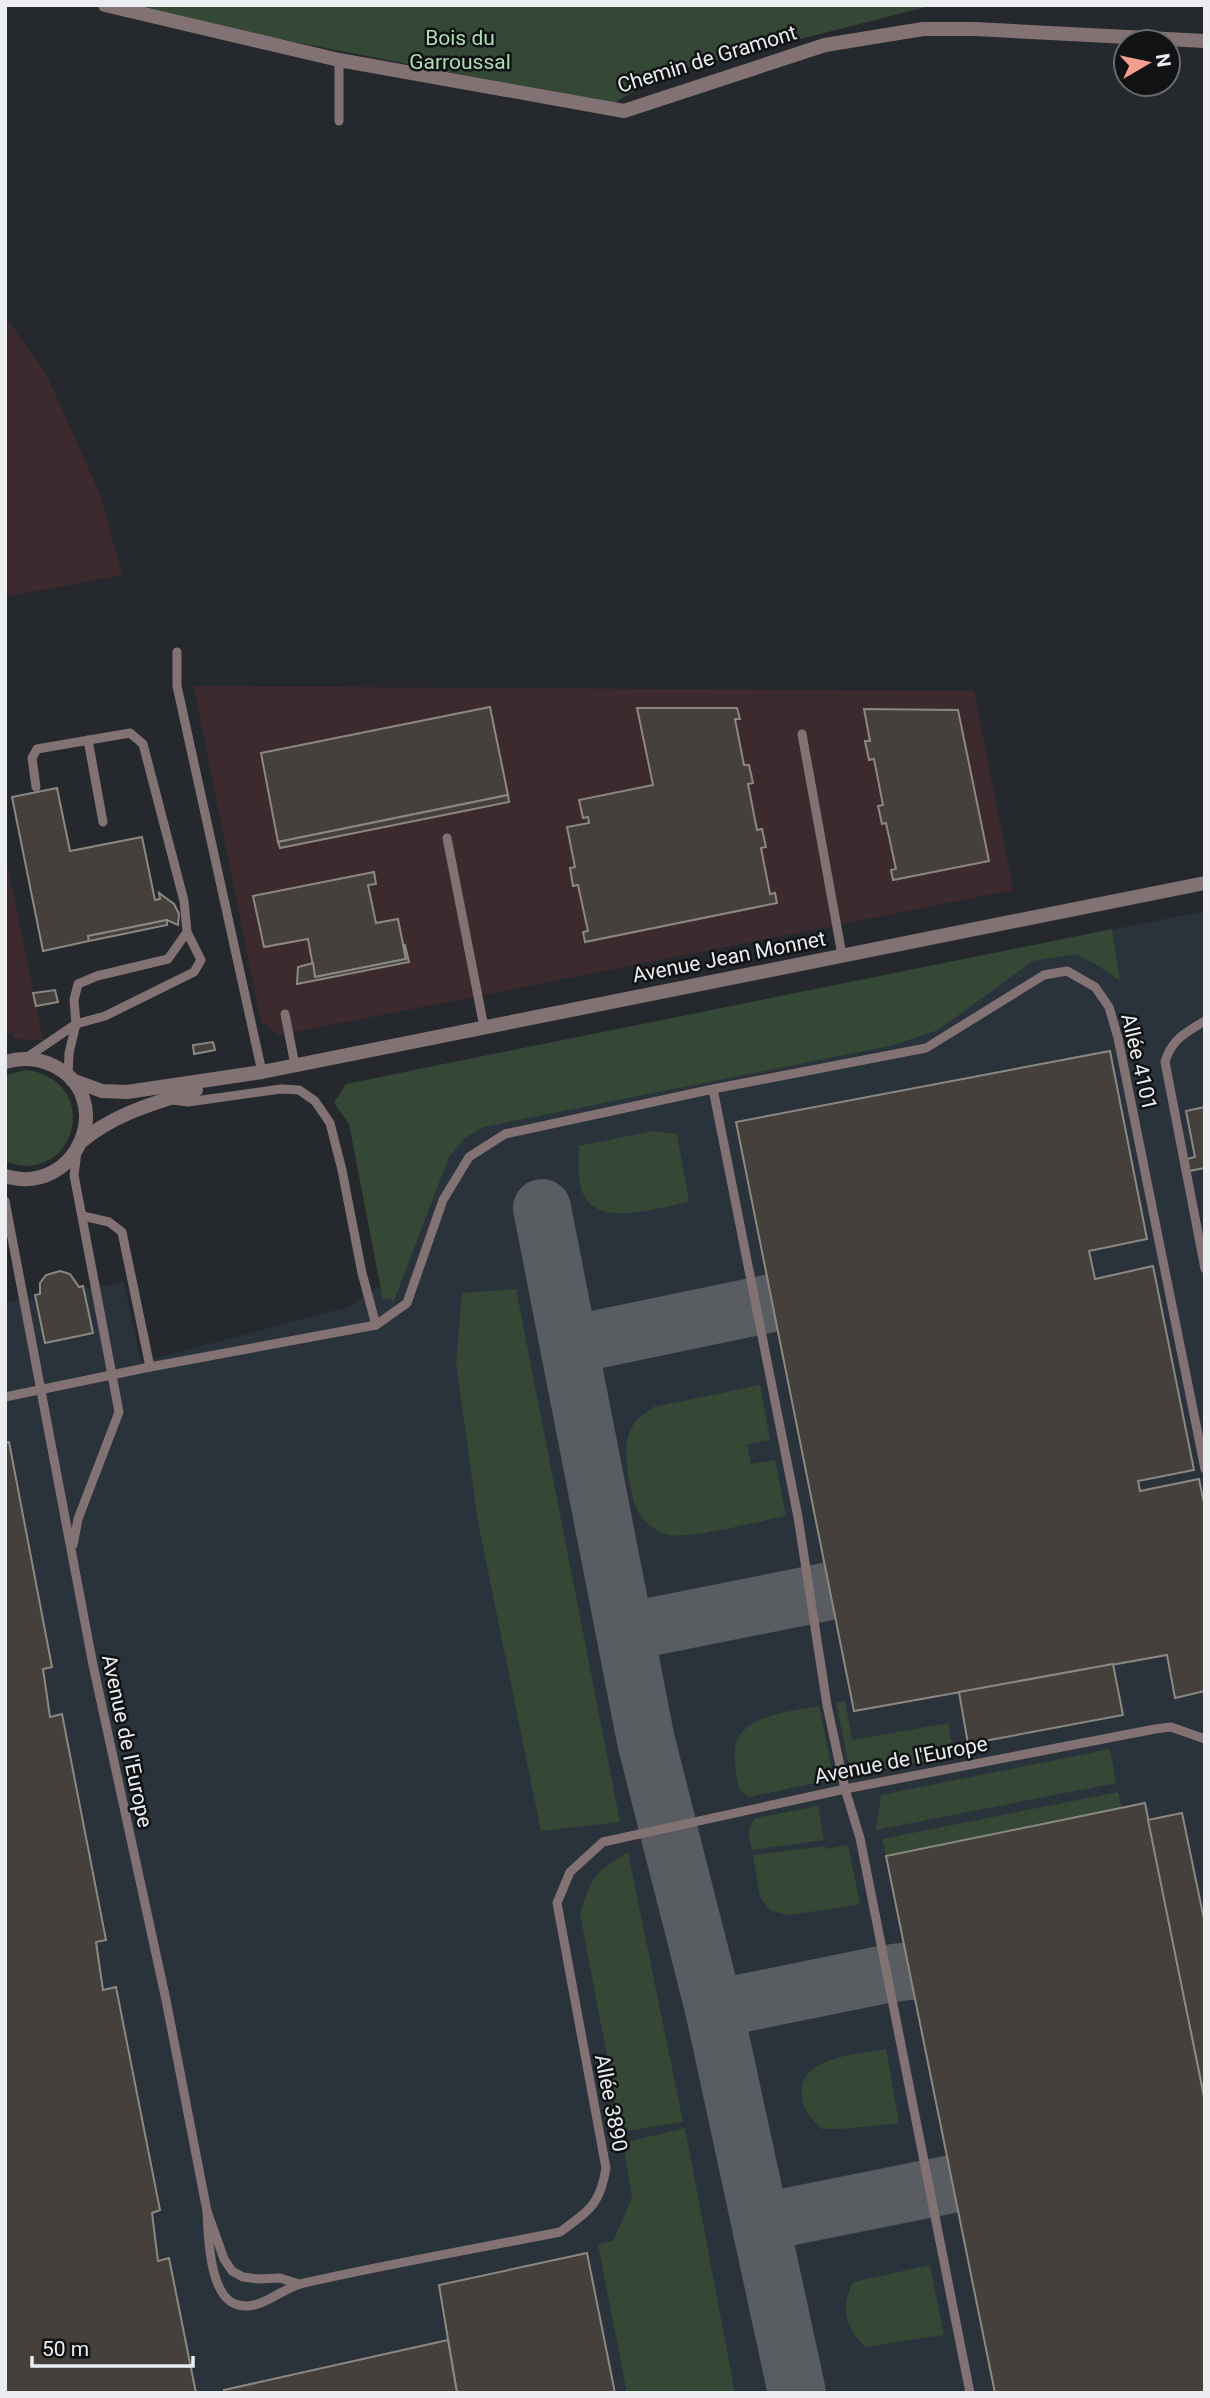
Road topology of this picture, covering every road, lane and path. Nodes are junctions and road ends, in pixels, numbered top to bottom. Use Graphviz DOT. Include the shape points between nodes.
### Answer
graph roads {
  1 [pos="105,5"];
  2 [pos="1205,41"];
  3 [pos="339,60"];
  4 [pos="339,121"];
  5 [pos="177,652"];
  6 [pos="802,734"];
  7 [pos="88,740"];
  8 [pos="36,787"];
  9 [pos="103,822"];
  10 [pos="447,838"];
  11 [pos="1205,883"];
  12 [pos="187,932"];
  13 [pos="842,956"];
  14 [pos="285,1014"];
  15 [pos="1205,1021"];
  16 [pos="76,1024"];
  17 [pos="484,1027"];
  18 [pos="26,1058"];
  19 [pos="5,1062"];
  20 [pos="295,1065"];
  21 [pos="262,1072"];
  22 [pos="70,1078"];
  23 [pos="713,1089"];
  24 [pos="167,1099"];
  25 [pos="80,1145"];
  26 [pos="5,1176"];
  27 [pos="5,1201"];
  28 [pos="83,1216"];
  29 [pos="1205,1269"];
  30 [pos="376,1325"];
  31 [pos="150,1367"];
  32 [pos="113,1375"];
  33 [pos="40,1389"];
  34 [pos="5,1397"];
  35 [pos="1205,1469"];
  36 [pos="71,1554"];
  37 [pos="1205,1739"];
  38 [pos="845,1789"];
  39 [pos="603,1842"];
  40 [pos="207,2211"];
  41 [pos="299,2284"];
  42 [pos="970,2393"];
  1 -- 3 [label="street, Chemin de Gramont"];
  2 -- 3 [label="street, Chemin de Gramont" via="923,29 825,45 625,111"];
  3 -- 4 [label="lane"];
  5 -- 21 [label="lane" via="177,686"];
  6 -- 13 [label="lane"];
  7 -- 8 [label="lane" via="37,749 32,758"];
  7 -- 9 [label="lane"];
  7 -- 12 [label="lane" via="130,733 142,744 184,901"];
  10 -- 17 [label="lane"];
  11 -- 13 [label="street, Avenue Jean Monnet"];
  12 -- 16 [label="lane" via="168,960 78,984"];
  12 -- 16 [label="lane" via="201,960 194,972 105,1016"];
  13 -- 17 [label="street, Avenue Jean Monnet"];
  14 -- 20 [label="lane"];
  15 -- 29 [label="lane" via="1169,1048 1165,1062"];
  16 -- 18 [label="lane"];
  16 -- 22 [label="lane" via="69,1054"];
  17 -- 20 [label="street, Avenue Jean Monnet"];
  18 -- 19 [label="street"];
  18 -- 22 [label="street, Avenue Jean Monnet" via="56,1066"];
  20 -- 21 [label="street, Avenue Jean Monnet"];
  21 -- 22 [label="street, Avenue Jean Monnet" via="127,1092 102,1091"];
  21 -- 24 [label="street, Avenue Jean Monnet"];
  22 -- 25 [label="street" via="86,1115"];
  23 -- 30 [label="lane, Allée 4101" via="505,1134 469,1157 443,1200 407,1303"];
  23 -- 35 [label="lane, Allée 4101" via="926,1048 1044,975 1067,971 1095,987 1109,1007 1118,1038"];
  23 -- 38 [label="lane" via="798,1517"];
  24 -- 25 [label="street, Avenue Jean Monnet" via="107,1121"];
  24 -- 30 [label="lane" via="188,1102 281,1089 299,1090 315,1101 330,1123"];
  25 -- 26 [label="street, Avenue Jean Monnet" via="52,1174 35,1179"];
  25 -- 28 [label="lane" via="74,1175"];
  27 -- 33 [label="lane, Avenue de l'Europe"];
  28 -- 31 [label="lane" via="109,1222 122,1232"];
  28 -- 32 [label="lane"];
  30 -- 31 [label="lane"];
  31 -- 32 [label="lane"];
  32 -- 33 [label="lane"];
  32 -- 36 [label="lane" via="118,1412 78,1519"];
  33 -- 34 [label="lane"];
  33 -- 36 [label="lane, Avenue de l'Europe"];
  36 -- 40 [label="lane, Avenue de l'Europe"];
  37 -- 38 [label="lane, Avenue de l'Europe" via="1171,1727 1155,1728"];
  38 -- 39 [label="lane, Avenue de l'Europe"];
  38 -- 42 [label="lane" via="860,1838"];
  39 -- 41 [label="lane, Allée 3890" via="570,1872 557,1903 606,2168 603,2189 592,2208 560,2232"];
  40 -- 41 [label="lane" via="232,2271 243,2277 280,2278"];
  40 -- 41 [label="lane" via="213,2270 222,2292 233,2303 256,2306"];
}
